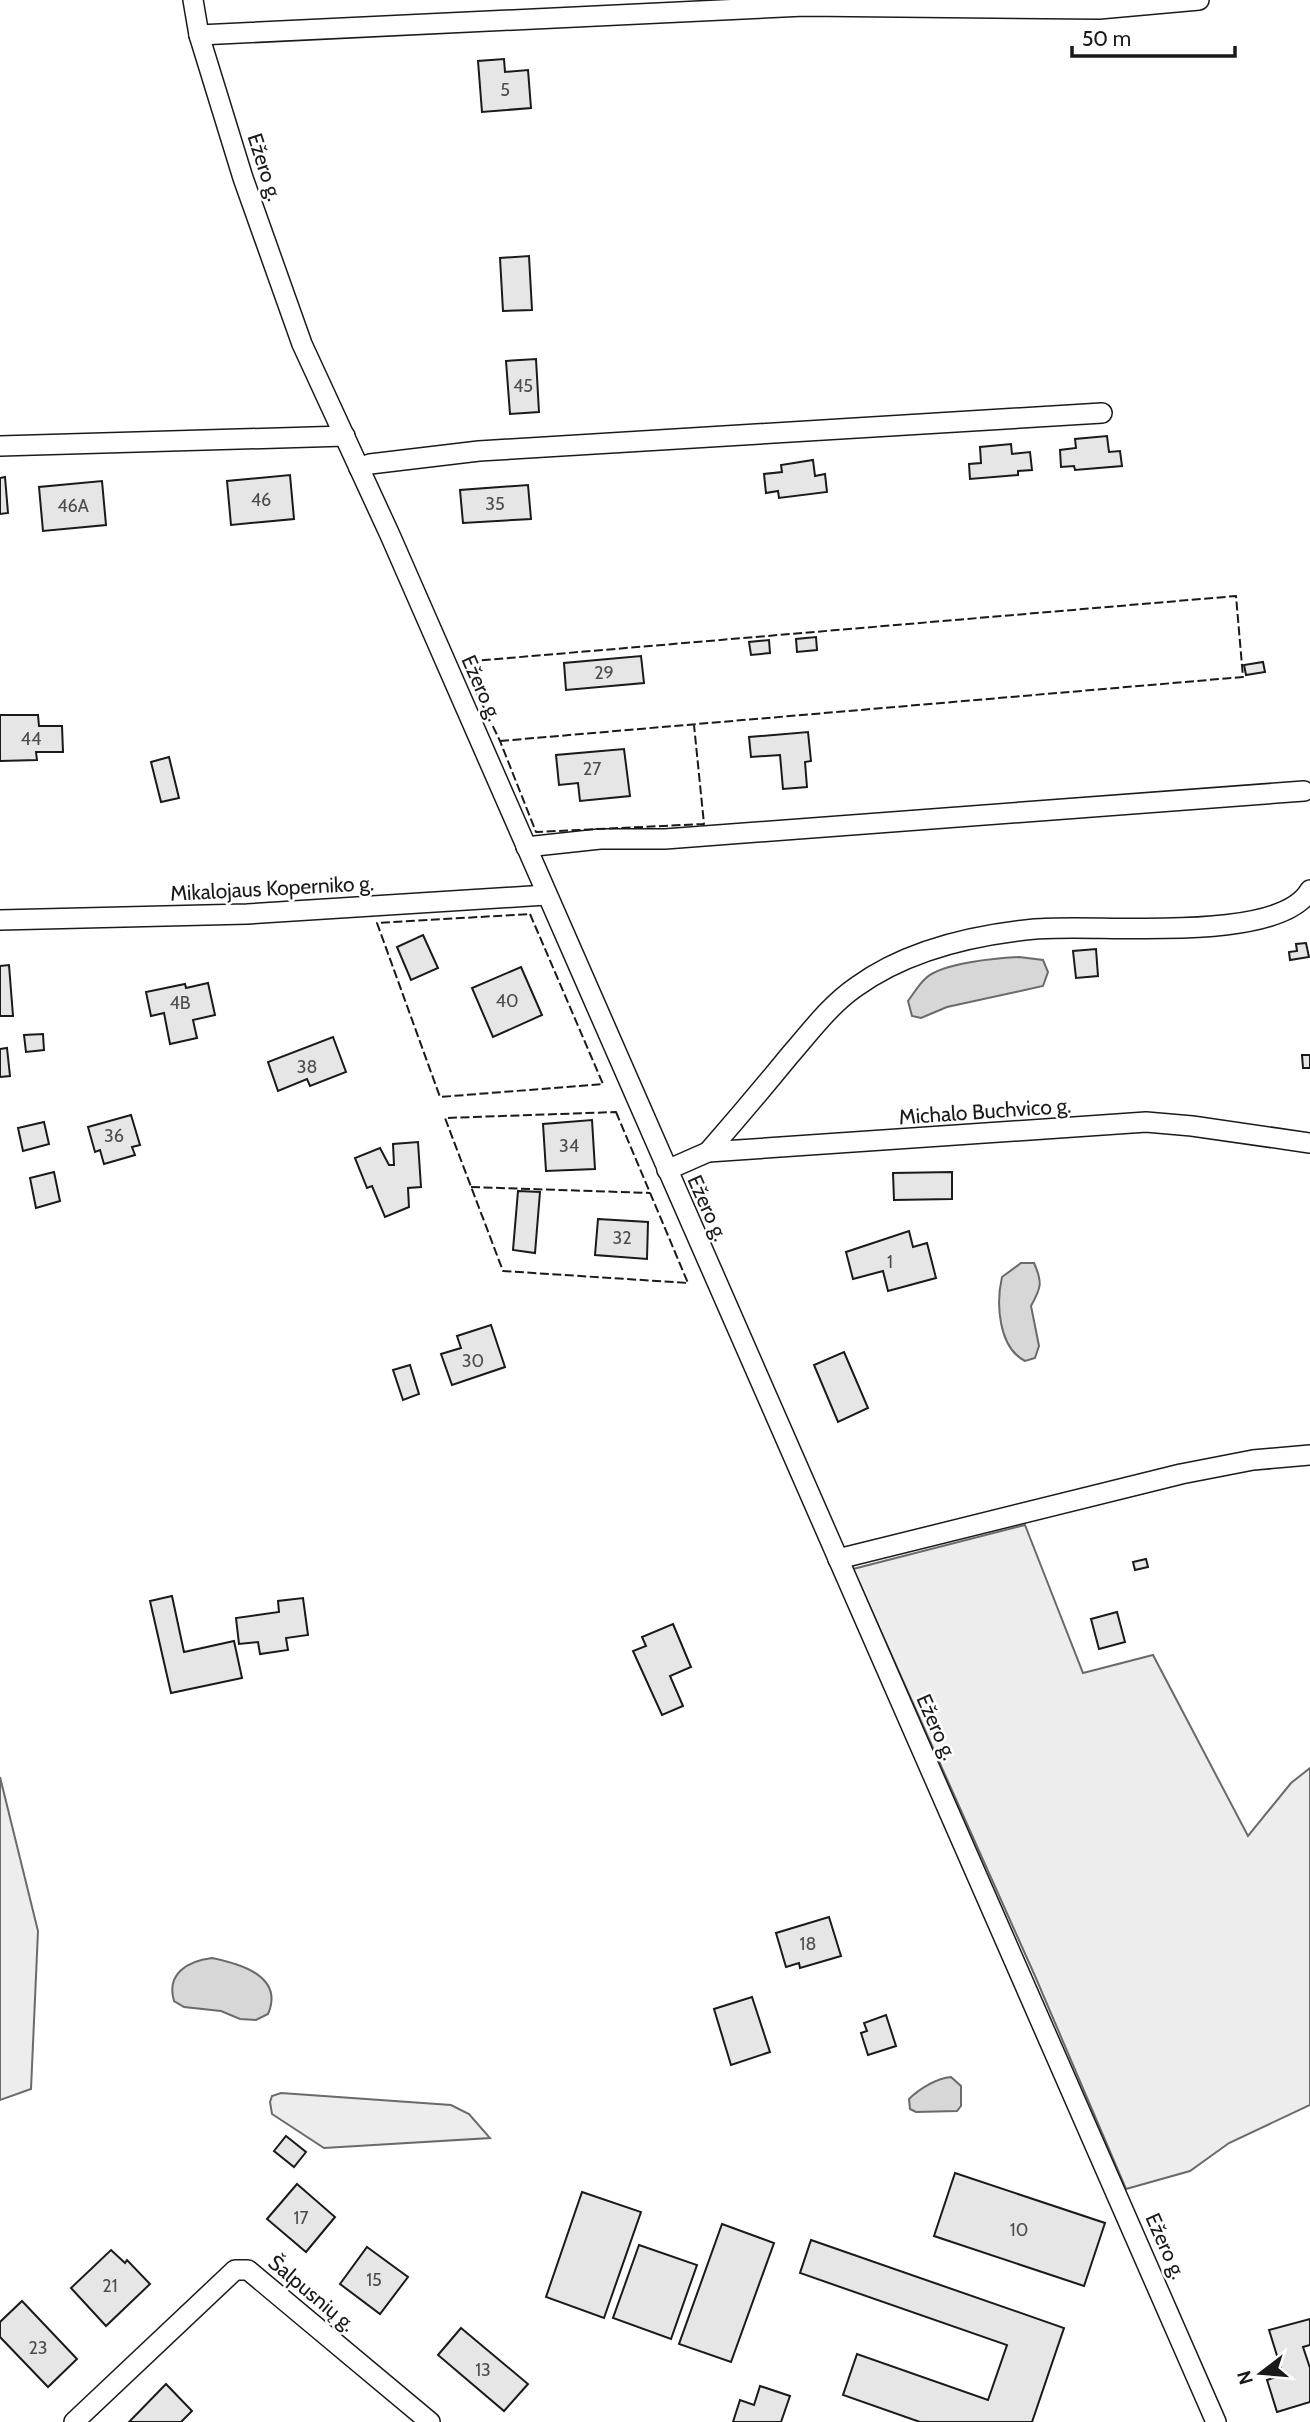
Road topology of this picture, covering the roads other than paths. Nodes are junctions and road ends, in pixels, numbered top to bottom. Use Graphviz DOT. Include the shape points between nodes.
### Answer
graph roads {
  1 [pos="192,0"];
  2 [pos="1199,0"];
  3 [pos="199,35"];
  4 [pos="1102,414"];
  5 [pos="345,436"];
  6 [pos="0,446"];
  7 [pos="359,468"];
  8 [pos="1308,791"];
  9 [pos="526,847"];
  10 [pos="1310,890"];
  11 [pos="546,895"];
  12 [pos="0,920"];
  13 [pos="1310,1143"];
  14 [pos="708,1152"];
  15 [pos="667,1170"];
  16 [pos="1310,1455"];
  17 [pos="838,1559"];
  18 [pos="74,2422"];
  19 [pos="430,2422"];
  20 [pos="1216,2422"];
  1 -- 3 [label="street, Ežero g."];
  2 -- 3 [label="street" via="1099,9 804,6"];
  3 -- 5 [label="street, Ežero g." via="279,282"];
  4 -- 7 [label="street" via="479,451"];
  5 -- 6 [label="street"];
  5 -- 7 [label="street, Ežero g."];
  7 -- 9 [label="street, Ežero g."];
  8 -- 9 [label="street"];
  9 -- 11 [label="street, Ežero g."];
  10 -- 14 [label="street" via="1297,906 1279,915 1195,929 1076,926 994,934 932,949 886,967 828,1010"];
  11 -- 12 [label="street, Mikalojaus Koperniko g." via="247,914"];
  11 -- 15 [label="street, Ežero g."];
  13 -- 14 [label="street, Michalo Buchvico g." via="1146,1122"];
  14 -- 15 [label="street, Michalo Buchvico g."];
  15 -- 17 [label="street, Ežero g."];
  16 -- 17 [label="street" via="1181,1474"];
  17 -- 20 [label="street, Ežero g."];
  18 -- 19 [label="street, Šalpusnių g." via="234,2270 248,2270"];
}
